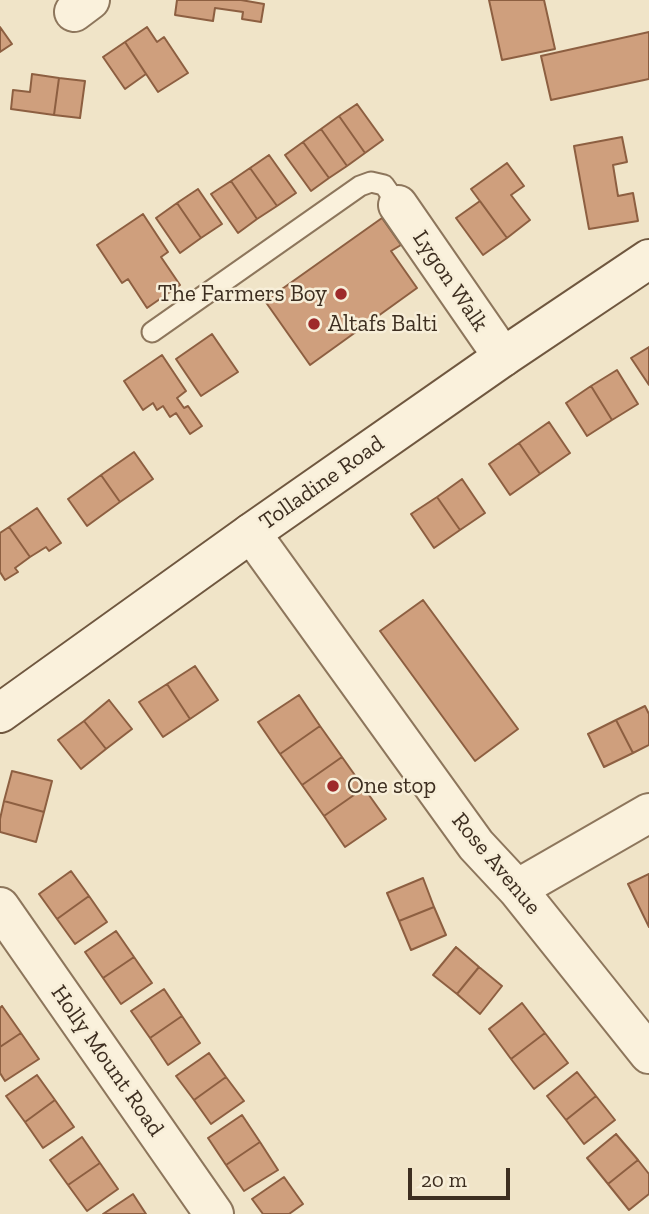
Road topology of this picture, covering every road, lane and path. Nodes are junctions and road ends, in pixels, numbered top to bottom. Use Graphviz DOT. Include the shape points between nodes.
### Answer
graph roads {
  1 [pos="398,205"];
  2 [pos="649,259"];
  3 [pos="152,332"];
  4 [pos="503,358"];
  5 [pos="251,533"];
  6 [pos="0,713"];
  7 [pos="649,813"];
  8 [pos="517,889"];
  9 [pos="0,907"];
  10 [pos="649,1054"];
  11 [pos="214,1214"];
  1 -- 3 [label="lane" via="384,186 371,182 360,186"];
  1 -- 4 [label="street, Lygon Walk"];
  2 -- 4 [label="street, Tolladine Road"];
  4 -- 5 [label="street, Tolladine Road"];
  5 -- 6 [label="street, Tolladine Road"];
  5 -- 8 [label="street, Rose Avenue" via="476,845"];
  7 -- 8 [label="street"];
  8 -- 10 [label="street, Rose Avenue"];
  9 -- 11 [label="street, Holly Mount Road"];
}
